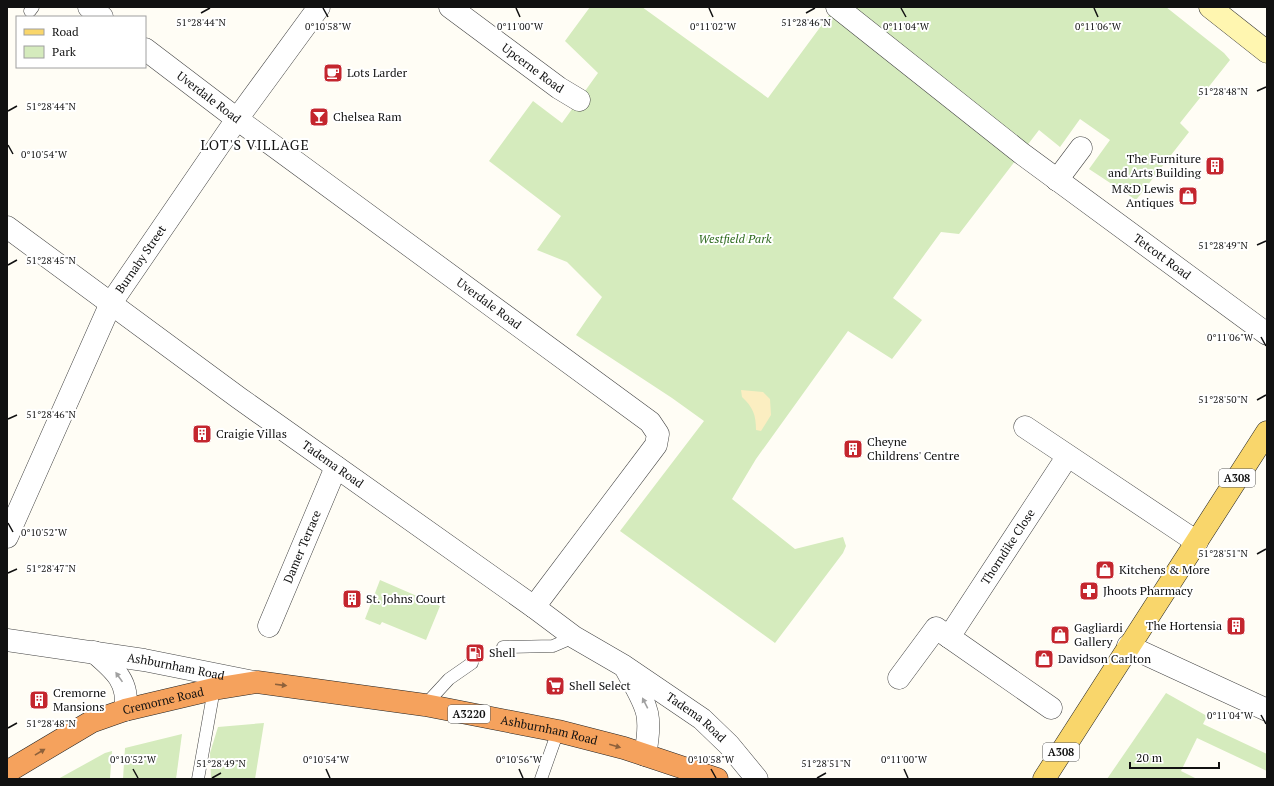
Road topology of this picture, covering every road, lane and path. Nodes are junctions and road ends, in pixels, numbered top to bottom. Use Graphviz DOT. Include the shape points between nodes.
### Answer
graph roads {
  1 [pos="89,7"];
  2 [pos="319,7"];
  3 [pos="450,7"];
  4 [pos="837,7"];
  5 [pos="1210,7"];
  6 [pos="101,16"];
  7 [pos="146,50"];
  8 [pos="1267,52"];
  9 [pos="579,100"];
  10 [pos="237,120"];
  11 [pos="1081,148"];
  12 [pos="1057,180"];
  13 [pos="7,227"];
  14 [pos="111,303"];
  15 [pos="1267,334"];
  16 [pos="1024,427"];
  17 [pos="1267,432"];
  18 [pos="1067,457"];
  19 [pos="336,467"];
  20 [pos="7,537"];
  21 [pos="1197,542"];
  22 [pos="534,607"];
  23 [pos="270,626"];
  24 [pos="574,637"];
  25 [pos="950,637"];
  26 [pos="7,640"];
  27 [pos="1128,646"];
  28 [pos="503,647"];
  29 [pos="94,652"];
  30 [pos="472,663"];
  31 [pos="624,666"];
  32 [pos="899,678"];
  33 [pos="257,682"];
  34 [pos="214,689"];
  35 [pos="425,705"];
  36 [pos="1051,708"];
  37 [pos="125,710"];
  38 [pos="1267,710"];
  39 [pos="558,731"];
  40 [pos="645,755"];
  41 [pos="7,772"];
  42 [pos="198,779"];
  43 [pos="541,779"];
  44 [pos="717,779"];
  45 [pos="757,779"];
  46 [pos="1044,779"];
  1 -- 6 [label="street"];
  2 -- 10 [label="street, Burnaby Street"];
  3 -- 9 [label="street, Upcerne Road"];
  4 -- 12 [label="street, Tetcott Road"];
  5 -- 8 [label="street"];
  7 -- 10 [label="street, Uverdale Road"];
  10 -- 14 [label="street, Burnaby Street"];
  10 -- 22 [label="street, Uverdale Road" via="629,406 650,422 658,434 656,445"];
  11 -- 12 [label="street"];
  12 -- 15 [label="street, Tetcott Road"];
  13 -- 14 [label="street, Tadema Road"];
  14 -- 19 [label="street, Tadema Road"];
  14 -- 20 [label="street, Burnaby Street"];
  16 -- 18 [label="street"];
  17 -- 21 [label="main road, A308"];
  18 -- 21 [label="street"];
  18 -- 25 [label="street, Thorndike Close"];
  19 -- 22 [label="street, Tadema Road"];
  19 -- 23 [label="street, Damer Terrace"];
  21 -- 27 [label="main road, A308"];
  22 -- 24 [label="street, Tadema Road"];
  24 -- 28 [label="lane" via="553,646"];
  24 -- 31 [label="street, Tadema Road"];
  25 -- 32 [label="street" via="936,628"];
  25 -- 36 [label="street"];
  26 -- 29 [label="street, Ashburnham Road"];
  27 -- 38 [label="street"];
  27 -- 46 [label="main road, A308"];
  29 -- 33 [label="street, Ashburnham Road"];
  37 -- 29 [label="street, Ashburnham Road, one-way" via="127,698 124,685 112,668"];
  30 -- 35 [label="lane" via="449,679"];
  40 -- 31 [label="street, Tadema Road, one-way" via="650,732 648,710"];
  31 -- 45 [label="street, Tadema Road" via="702,719 729,745"];
  33 -- 34 [label="highway, Ashburnham Road / A3220"];
  33 -- 35 [label="highway, Ashburnham Road / A3220, one-way"];
  34 -- 37 [label="highway, Cremorne Road / A3220"];
  34 -- 42 [label="lane"];
  35 -- 39 [label="highway, Ashburnham Road / A3220"];
  41 -- 37 [label="highway, Cremorne Road / A3220, one-way" via="91,722"];
  39 -- 40 [label="highway, Ashburnham Road / A3220, one-way"];
  39 -- 43 [label="lane"];
  40 -- 44 [label="highway, Ashburnham Road / A3220"];
}
